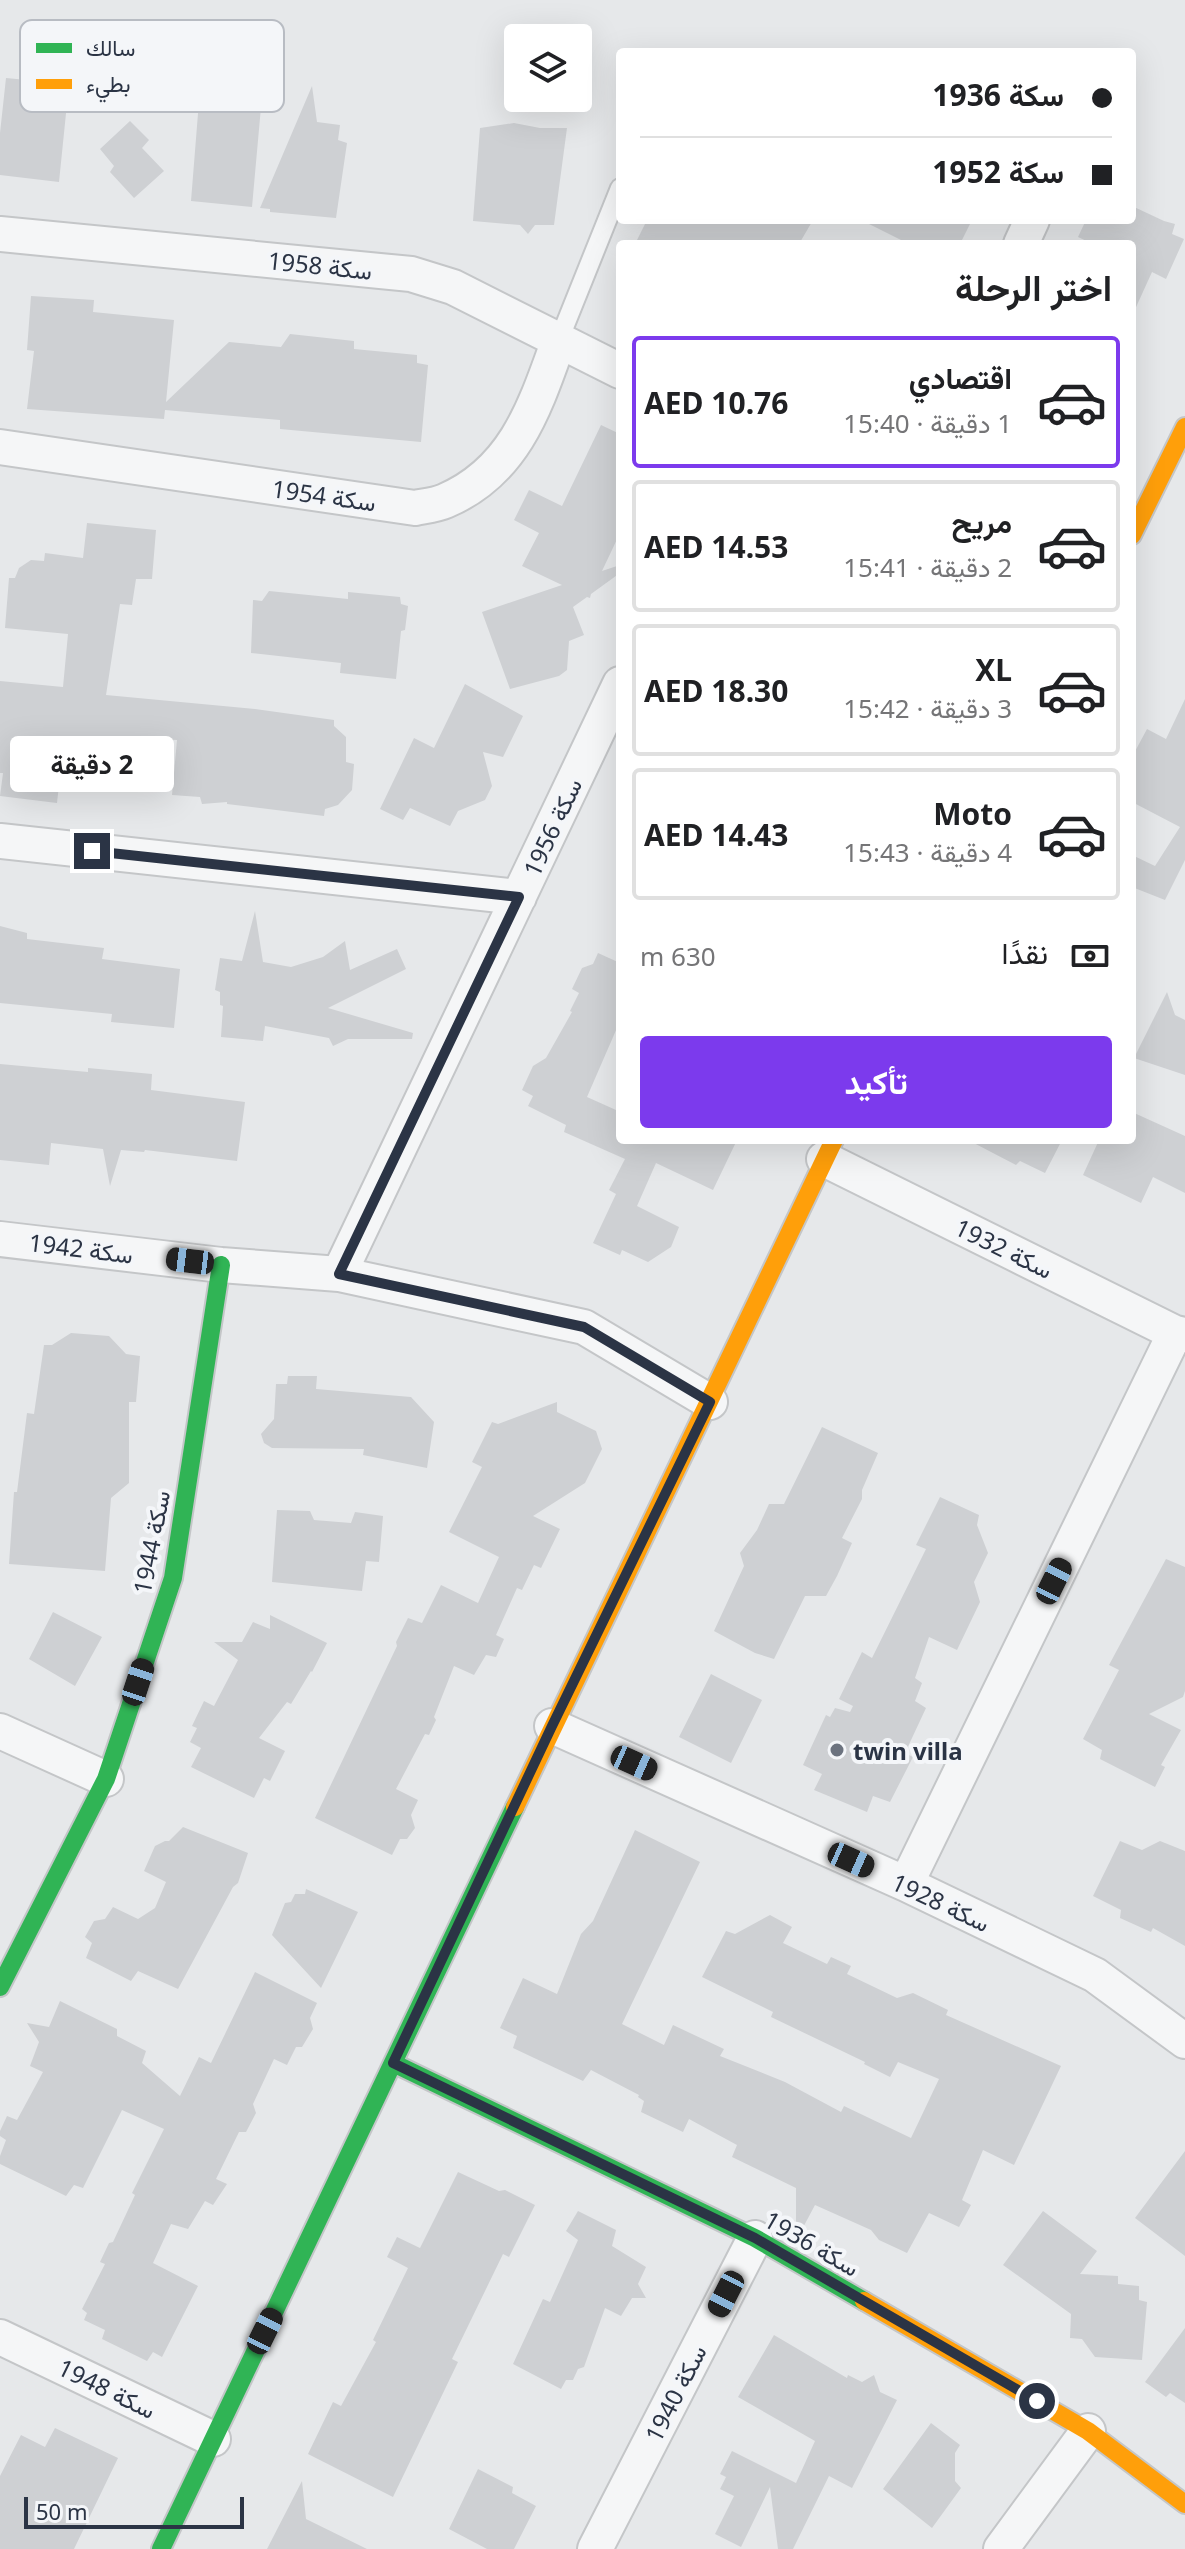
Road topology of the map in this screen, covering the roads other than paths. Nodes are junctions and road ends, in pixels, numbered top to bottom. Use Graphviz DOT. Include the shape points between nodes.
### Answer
graph roads {
  1 [pos="616,198"];
  2 [pos="0,234"];
  3 [pos="559,340"];
  4 [pos="616,369"];
  5 [pos="1185,427"];
  6 [pos="0,447"];
  7 [pos="1136,527"];
  8 [pos="616,692"];
  9 [pos="0,841"];
  10 [pos="519,897"];
  11 [pos="829,1150"];
  12 [pos="0,1239"];
  13 [pos="221,1265"];
  14 [pos="339,1274"];
  15 [pos="1180,1334"];
  16 [pos="710,1402"];
  17 [pos="552,1726"];
  18 [pos="0,1731"];
  19 [pos="106,1779"];
  20 [pos="906,1884"];
  21 [pos="0,1987"];
  22 [pos="1185,2041"];
  23 [pos="393,2063"];
  24 [pos="755,2238"];
  25 [pos="0,2337"];
  26 [pos="1088,2431"];
  27 [pos="213,2439"];
  28 [pos="1185,2504"];
  29 [pos="161,2549"];
  30 [pos="595,2549"];
  31 [pos="1001,2549"];
  1 -- 3 [label="lane"];
  2 -- 3 [label="street, سكة 1958" via="411,274 453,287"];
  3 -- 4 [label="street, سكة 1958"];
  3 -- 6 [label="street, سكة 1954" via="538,398 506,456 487,476 444,502 415,508"];
  5 -- 7 [label="street"];
  8 -- 10 [label="street, سكة 1956"];
  9 -- 10 [label="street"];
  10 -- 14 [label="street, سكة 1956"];
  11 -- 15 [label="street, سكة 1932"];
  11 -- 16 [label="street"];
  12 -- 13 [label="street, سكة 1942"];
  13 -- 14 [label="street, سكة 1942"];
  13 -- 19 [label="street, سكة 1944" via="173,1578"];
  14 -- 16 [label="street, سكة 1942" via="584,1327"];
  15 -- 20 [label="street"];
  16 -- 17 [label="street"];
  17 -- 20 [label="street, سكة 1928"];
  17 -- 23 [label="street"];
  18 -- 19 [label="street"];
  19 -- 21 [label="street, سكة 1944"];
  20 -- 22 [label="street, سكة 1928" via="1095,1975"];
  23 -- 24 [label="street, سكة 1936"];
  23 -- 27 [label="street"];
  24 -- 26 [label="street, سكة 1936"];
  24 -- 30 [label="street, سكة 1940"];
  25 -- 27 [label="street, سكة 1948"];
  26 -- 28 [label="street, سكة 1936"];
  26 -- 31 [label="street"];
  27 -- 29 [label="street"];
}
